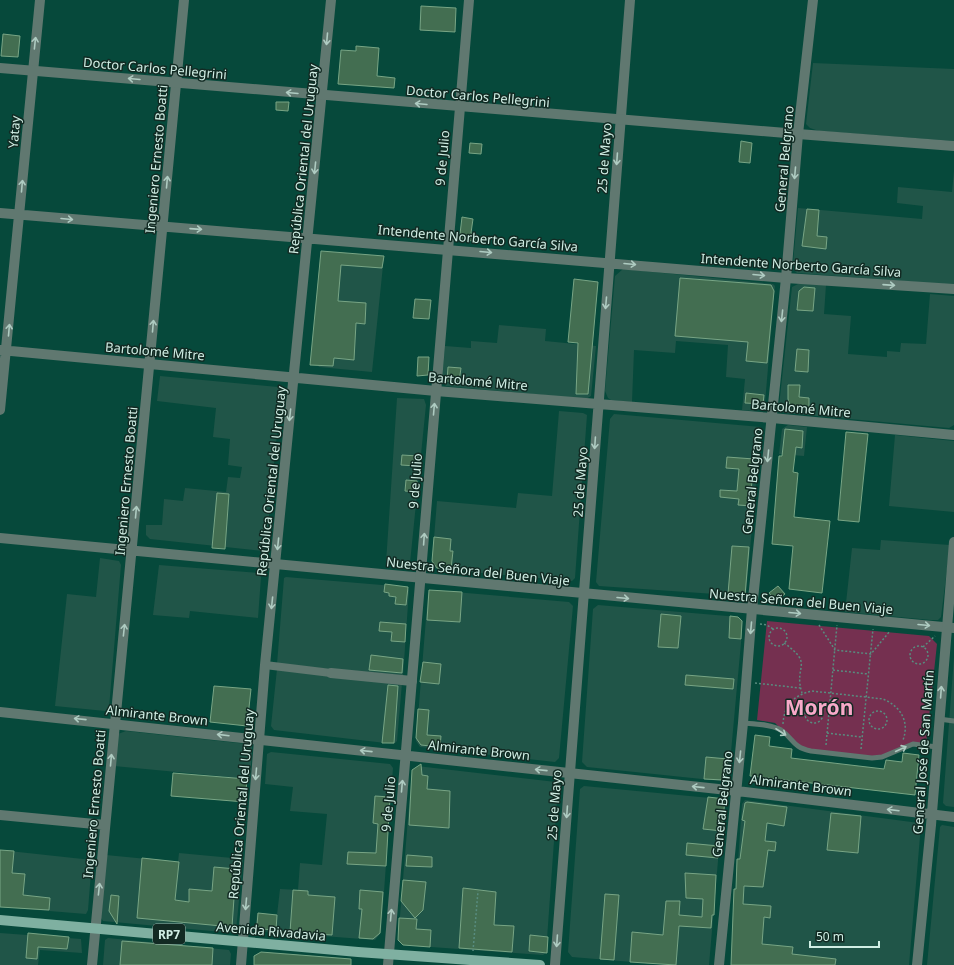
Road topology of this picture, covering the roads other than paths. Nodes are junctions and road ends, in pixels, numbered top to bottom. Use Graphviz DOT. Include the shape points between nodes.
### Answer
graph roads {
  1 [pos="40,0"];
  2 [pos="184,0"];
  3 [pos="331,0"];
  4 [pos="469,0"];
  5 [pos="630,0"];
  6 [pos="813,0"];
  7 [pos="0,68"];
  8 [pos="32,71"];
  9 [pos="176,83"];
  10 [pos="322,95"];
  11 [pos="460,107"];
  12 [pos="620,120"];
  13 [pos="798,134"];
  14 [pos="954,146"];
  15 [pos="0,213"];
  16 [pos="19,215"];
  17 [pos="163,226"];
  18 [pos="308,238"];
  19 [pos="447,249"];
  20 [pos="609,262"];
  21 [pos="786,278"];
  22 [pos="954,289"];
  23 [pos="3,350"];
  24 [pos="150,364"];
  25 [pos="294,376"];
  26 [pos="436,391"];
  27 [pos="598,404"];
  28 [pos="0,410"];
  29 [pos="772,418"];
  30 [pos="954,435"];
  31 [pos="0,538"];
  32 [pos="954,542"];
  33 [pos="132,551"];
  34 [pos="276,564"];
  35 [pos="421,578"];
  36 [pos="584,594"];
  37 [pos="752,609"];
  38 [pos="950,627"];
  39 [pos="265,665"];
  40 [pos="331,673"];
  41 [pos="412,681"];
  42 [pos="0,712"];
  43 [pos="939,719"];
  44 [pos="954,720"];
  45 [pos="115,723"];
  46 [pos="743,723"];
  47 [pos="259,739"];
  48 [pos="937,747"];
  49 [pos="405,755"];
  50 [pos="570,773"];
  51 [pos="737,791"];
  52 [pos="0,814"];
  53 [pos="932,814"];
  54 [pos="954,817"];
  55 [pos="105,825"];
  56 [pos="0,920"];
  57 [pos="95,928"];
  58 [pos="243,941"];
  59 [pos="388,954"];
  60 [pos="92,965"];
  61 [pos="241,965"];
  62 [pos="388,965"];
  63 [pos="540,965"];
  64 [pos="556,965"];
  65 [pos="719,965"];
  66 [pos="917,965"];
  8 -- 1 [label="street, Yatay, one-way"];
  2 -- 9 [label="street, Ingeniero Ernesto Boatti"];
  3 -- 10 [label="street, República Oriental del Uruguay, one-way"];
  4 -- 11 [label="street, 9 de Julio"];
  5 -- 12 [label="street, 25 de Mayo"];
  6 -- 13 [label="street, General Belgrano"];
  7 -- 8 [label="street, Doctor Carlos Pellegrini"];
  9 -- 8 [label="street, Doctor Carlos Pellegrini, one-way"];
  16 -- 8 [label="street, Yatay, one-way"];
  10 -- 9 [label="street, Doctor Carlos Pellegrini, one-way"];
  17 -- 9 [label="street, Ingeniero Ernesto Boatti, one-way"];
  11 -- 10 [label="street, Doctor Carlos Pellegrini, one-way"];
  10 -- 18 [label="street, República Oriental del Uruguay, one-way"];
  11 -- 12 [label="street, Doctor Carlos Pellegrini"];
  11 -- 19 [label="street, 9 de Julio"];
  12 -- 13 [label="street, Doctor Carlos Pellegrini"];
  12 -- 20 [label="street, 25 de Mayo, one-way"];
  13 -- 14 [label="street, Doctor Carlos Pellegrini"];
  13 -- 21 [label="street, General Belgrano, one-way"];
  15 -- 16 [label="street, Intendente Norberto García Silva"];
  16 -- 17 [label="street, Intendente Norberto García Silva, one-way"];
  23 -- 16 [label="street, Yatay, one-way"];
  17 -- 18 [label="street, Intendente Norberto García Silva, one-way"];
  24 -- 17 [label="street, Ingeniero Ernesto Boatti, one-way"];
  18 -- 19 [label="street, Intendente Norberto García Silva"];
  18 -- 25 [label="street, República Oriental del Uruguay"];
  19 -- 20 [label="street, Intendente Norberto García Silva, one-way"];
  19 -- 26 [label="street, 9 de Julio"];
  20 -- 21 [label="street, Intendente Norberto García Silva, one-way"];
  20 -- 27 [label="street, 25 de Mayo, one-way"];
  21 -- 22 [label="street, Intendente Norberto García Silva, one-way"];
  21 -- 29 [label="street, General Belgrano, one-way"];
  23 -- 24 [label="street, Bartolomé Mitre"];
  23 -- 28 [label="street, Yatay"];
  24 -- 25 [label="street, Bartolomé Mitre"];
  33 -- 24 [label="street, Ingeniero Ernesto Boatti, one-way"];
  25 -- 26 [label="street, Bartolomé Mitre"];
  25 -- 34 [label="street, República Oriental del Uruguay, one-way"];
  26 -- 27 [label="street, Bartolomé Mitre"];
  35 -- 26 [label="street, 9 de Julio, one-way"];
  27 -- 29 [label="street, Bartolomé Mitre"];
  27 -- 36 [label="street, 25 de Mayo, one-way"];
  29 -- 30 [label="street, Bartolomé Mitre"];
  29 -- 37 [label="street, General Belgrano, one-way"];
  31 -- 33 [label="street, Nuestra Señora del Buen Viaje"];
  32 -- 38 [label="street, General José de San Martín"];
  33 -- 34 [label="street, Nuestra Señora del Buen Viaje"];
  45 -- 33 [label="street, Ingeniero Ernesto Boatti, one-way"];
  34 -- 35 [label="street, Nuestra Señora del Buen Viaje"];
  34 -- 39 [label="street, República Oriental del Uruguay, one-way"];
  35 -- 36 [label="street, Nuestra Señora del Buen Viaje"];
  35 -- 41 [label="street, 9 de Julio"];
  36 -- 37 [label="street, Nuestra Señora del Buen Viaje, one-way"];
  36 -- 50 [label="street, 25 de Mayo"];
  37 -- 38 [label="street, Nuestra Señora del Buen Viaje, one-way"];
  37 -- 46 [label="street, General Belgrano, one-way"];
  43 -- 38 [label="street, General José de San Martín, one-way"];
  39 -- 40 [label="street"];
  39 -- 47 [label="street, República Oriental del Uruguay"];
  40 -- 41 [label="street"];
  41 -- 49 [label="street, 9 de Julio"];
  45 -- 42 [label="street, Almirante Brown, one-way"];
  43 -- 44 [label="lane"];
  43 -- 48 [label="street, General José de San Martín"];
  47 -- 45 [label="street, Almirante Brown, one-way"];
  55 -- 45 [label="street, Ingeniero Ernesto Boatti, one-way"];
  46 -- 48 [label="lane, one-way" via="771,726 787,735 801,749 825,753 882,757 913,744"];
  46 -- 51 [label="street, General Belgrano, one-way"];
  49 -- 47 [label="street, Almirante Brown, one-way"];
  47 -- 58 [label="street, República Oriental del Uruguay, one-way"];
  48 -- 53 [label="street, General José de San Martín"];
  50 -- 49 [label="street, Almirante Brown, one-way"];
  59 -- 49 [label="street, 9 de Julio, one-way"];
  51 -- 50 [label="street, Almirante Brown, one-way"];
  50 -- 64 [label="street, 25 de Mayo, one-way"];
  53 -- 51 [label="street, Almirante Brown, one-way"];
  51 -- 65 [label="street, General Belgrano"];
  52 -- 55 [label="street"];
  53 -- 54 [label="street, Almirante Brown"];
  53 -- 66 [label="street, General José de San Martín"];
  57 -- 55 [label="street, Ingeniero Ernesto Boatti, one-way"];
  56 -- 57 [label="main road, Avenida Rivadavia / RP7"];
  57 -- 58 [label="main road, Avenida Rivadavia / RP7"];
  57 -- 60 [label="street, Ingeniero Ernesto Boatti"];
  58 -- 59 [label="main road, Avenida Rivadavia / RP7"];
  58 -- 61 [label="street, República Oriental del Uruguay"];
  59 -- 62 [label="street, 9 de Julio"];
  59 -- 63 [label="main road, Avenida Rivadavia / RP7"];
}
